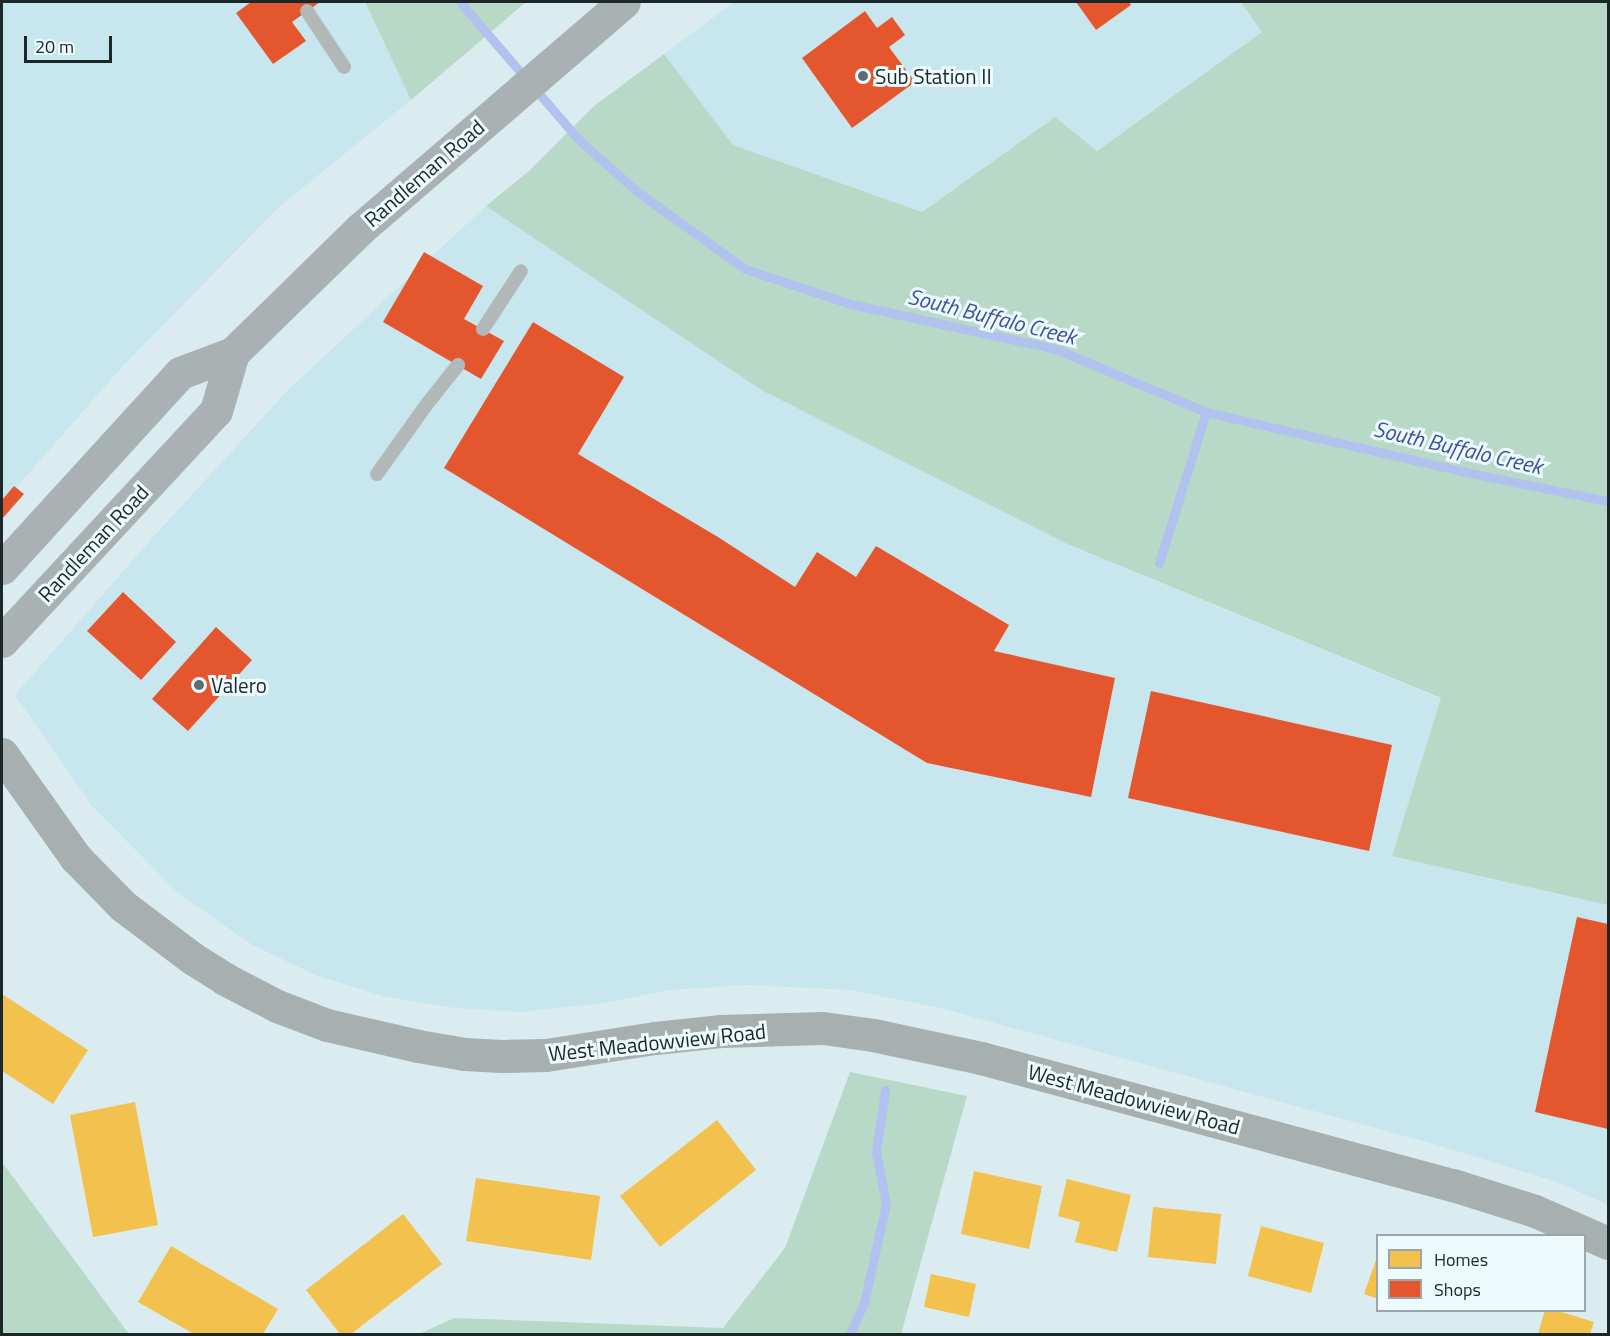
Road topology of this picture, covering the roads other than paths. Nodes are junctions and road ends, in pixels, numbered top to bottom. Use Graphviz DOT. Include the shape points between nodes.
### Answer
graph roads {
  1 [pos="624,2"];
  2 [pos="307,11"];
  3 [pos="344,67"];
  4 [pos="521,271"];
  5 [pos="483,329"];
  6 [pos="232,353"];
  7 [pos="458,365"];
  8 [pos="377,474"];
  9 [pos="2,568"];
  10 [pos="2,641"];
  11 [pos="2,754"];
  12 [pos="1608,1243"];
  1 -- 6 [label="main road, Randleman Road" via="360,229"];
  2 -- 3 [label="lane"];
  4 -- 5 [label="lane"];
  6 -- 9 [label="main road, Randleman Road" via="180,373"];
  6 -- 10 [label="main road, Randleman Road" via="216,411"];
  7 -- 8 [label="lane"];
  11 -- 12 [label="street, West Meadowview Road" via="76,858 123,906 225,979 327,1025 418,1046 502,1056 546,1055 721,1031 823,1029 873,1035 981,1058 1453,1185 1535,1211"];
}
